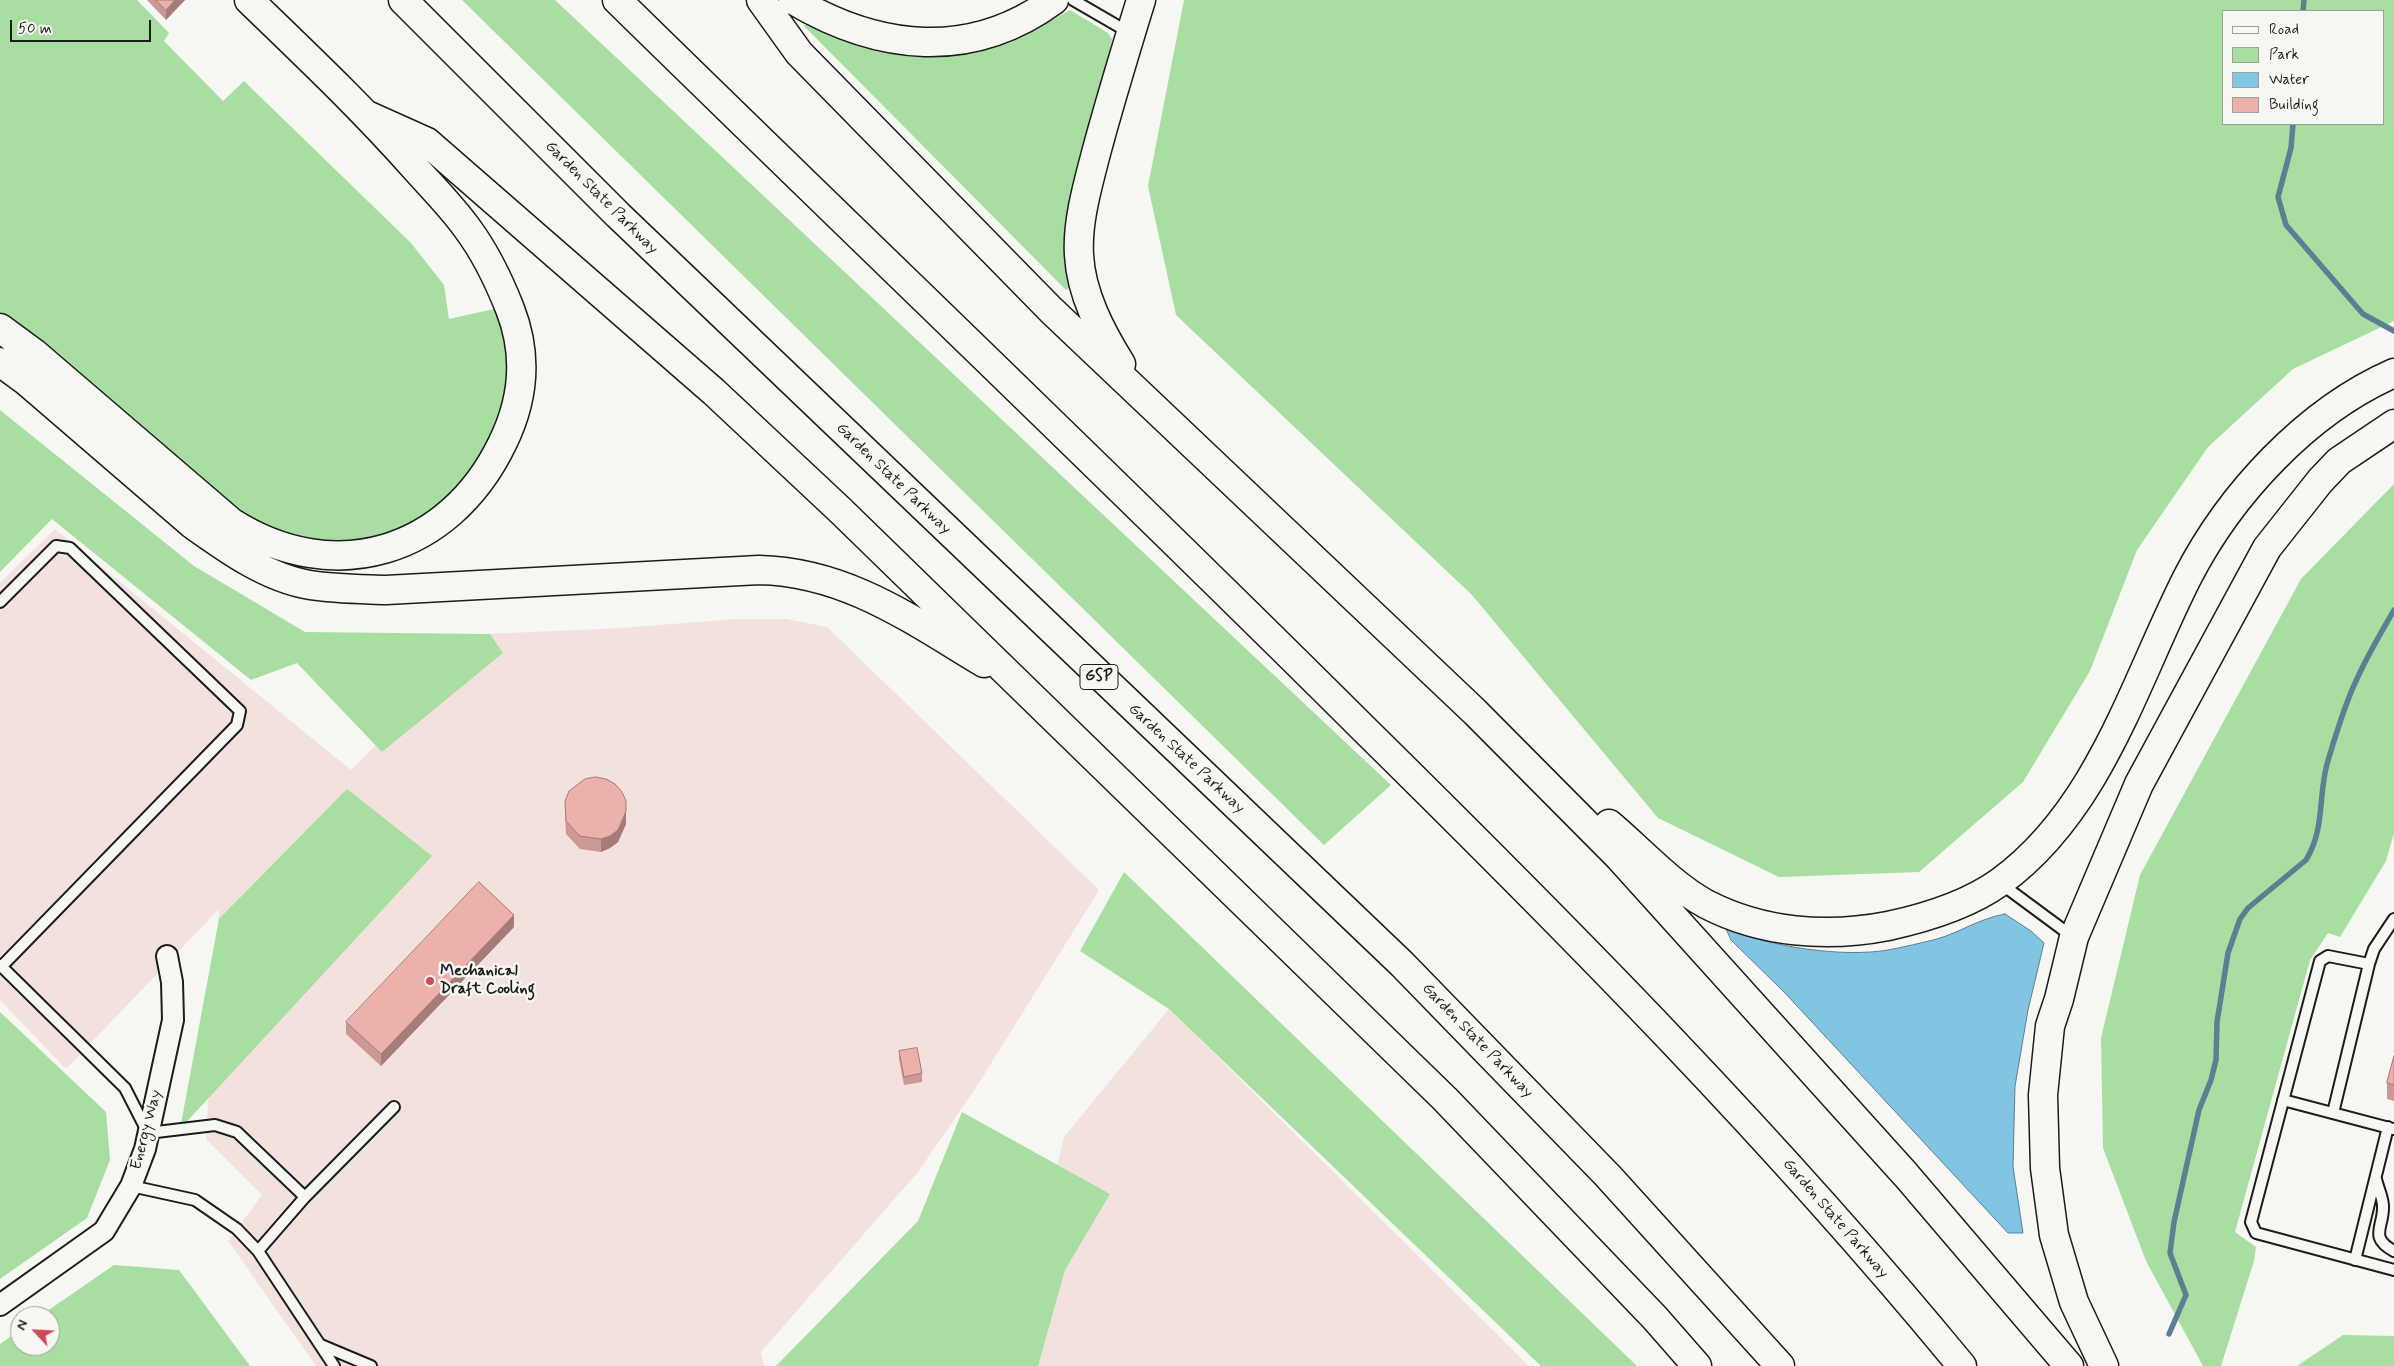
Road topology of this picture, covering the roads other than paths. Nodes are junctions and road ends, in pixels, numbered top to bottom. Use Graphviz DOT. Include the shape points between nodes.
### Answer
graph roads {
  1 [pos="249,0"];
  2 [pos="403,0"];
  3 [pos="617,0"];
  4 [pos="761,0"];
  5 [pos="793,0"];
  6 [pos="1054,0"];
  7 [pos="1073,0"];
  8 [pos="1141,0"];
  9 [pos="1131,34"];
  10 [pos="369,116"];
  11 [pos="0,328"];
  12 [pos="0,362"];
  13 [pos="2394,373"];
  14 [pos="1141,395"];
  15 [pos="2394,424"];
  16 [pos="0,602"];
  17 [pos="1024,687"];
  18 [pos="1476,712"];
  19 [pos="1999,883"];
  20 [pos="2394,918"];
  21 [pos="2074,937"];
  22 [pos="167,956"];
  23 [pos="2369,964"];
  24 [pos="1,966"];
  25 [pos="2283,1100"];
  26 [pos="394,1107"];
  27 [pos="2333,1113"];
  28 [pos="2391,1128"];
  29 [pos="148,1133"];
  30 [pos="2375,1178"];
  31 [pos="131,1186"];
  32 [pos="305,1197"];
  33 [pos="258,1251"];
  34 [pos="2394,1251"];
  35 [pos="2354,1260"];
  36 [pos="2394,1270"];
  37 [pos="0,1305"];
  38 [pos="1655,1318"];
  39 [pos="320,1345"];
  40 [pos="334,1366"];
  41 [pos="371,1366"];
  42 [pos="1686,1366"];
  43 [pos="1697,1366"];
  44 [pos="1780,1366"];
  45 [pos="1962,1366"];
  46 [pos="2068,1366"];
  47 [pos="2104,1366"];
  1 -- 10 [label="highway"];
  2 -- 44 [label="highway, Garden State Parkway / GSP" via="618,216 1402,964 1608,1176"];
  3 -- 45 [label="highway, Garden State Parkway" via="1531,893 1795,1172"];
  4 -- 14 [label="highway" via="799,53 1051,310"];
  5 -- 6 [label="highway" via="878,37 936,43 991,33 1028,18"];
  7 -- 9 [label="lane"];
  8 -- 9 [label="highway"];
  9 -- 14 [label="highway" via="1089,181 1079,255 1087,295 1106,340"];
  10 -- 11 [label="highway" via="467,228 495,273 511,310 523,364 518,402 508,434 491,467 467,500 421,535 402,544 332,556 277,546 254,537 231,522 34,353"];
  10 -- 17 [label="highway" via="427,142 714,392"];
  12 -- 17 [label="highway" via="192,524 272,574 308,585 386,590 781,570 821,579 872,597"];
  13 -- 19 [label="highway" via="2371,383 2307,428 2245,488 2188,576 2097,770 2034,854"];
  14 -- 18 [label="highway"];
  15 -- 21 [label="highway" via="2339,460 2267,548 2139,784"];
  16 -- 24 [label="lane" via="56,546 70,548 240,711 237,725"];
  17 -- 38 [label="highway" via="1445,1099"];
  18 -- 19 [label="highway" via="1682,887 1706,904 1746,921 1823,933 1872,929 1923,918"];
  18 -- 46 [label="highway" via="1620,858 1906,1175"];
  19 -- 21 [label="lane"];
  20 -- 23 [label="lane" via="2374,949"];
  21 -- 47 [label="highway" via="2050,1026 2043,1095 2045,1168 2054,1235 2074,1302"];
  22 -- 29 [label="street, Energy Way" via="172,982 173,1020"];
  23 -- 25 [label="lane" via="2328,956 2320,961"];
  23 -- 27 [label="lane"];
  24 -- 29 [label="lane" via="125,1088"];
  25 -- 27 [label="lane"];
  25 -- 35 [label="lane" via="2251,1222 2256,1233"];
  26 -- 32 [label="lane"];
  27 -- 28 [label="lane"];
  28 -- 30 [label="lane"];
  29 -- 31 [label="street, Energy Way"];
  29 -- 32 [label="lane" via="215,1125 237,1132"];
  30 -- 34 [label="lane" via="2383,1207 2378,1228 2380,1238"];
  30 -- 35 [label="lane"];
  31 -- 33 [label="lane" via="195,1200 237,1229"];
  31 -- 37 [label="street, Energy Way" via="104,1231"];
  32 -- 33 [label="lane"];
  33 -- 39 [label="lane"];
  35 -- 36 [label="lane"];
  38 -- 42 [label="highway"];
  38 -- 43 [label="highway"];
  39 -- 40 [label="lane"];
  39 -- 41 [label="lane"];
}
